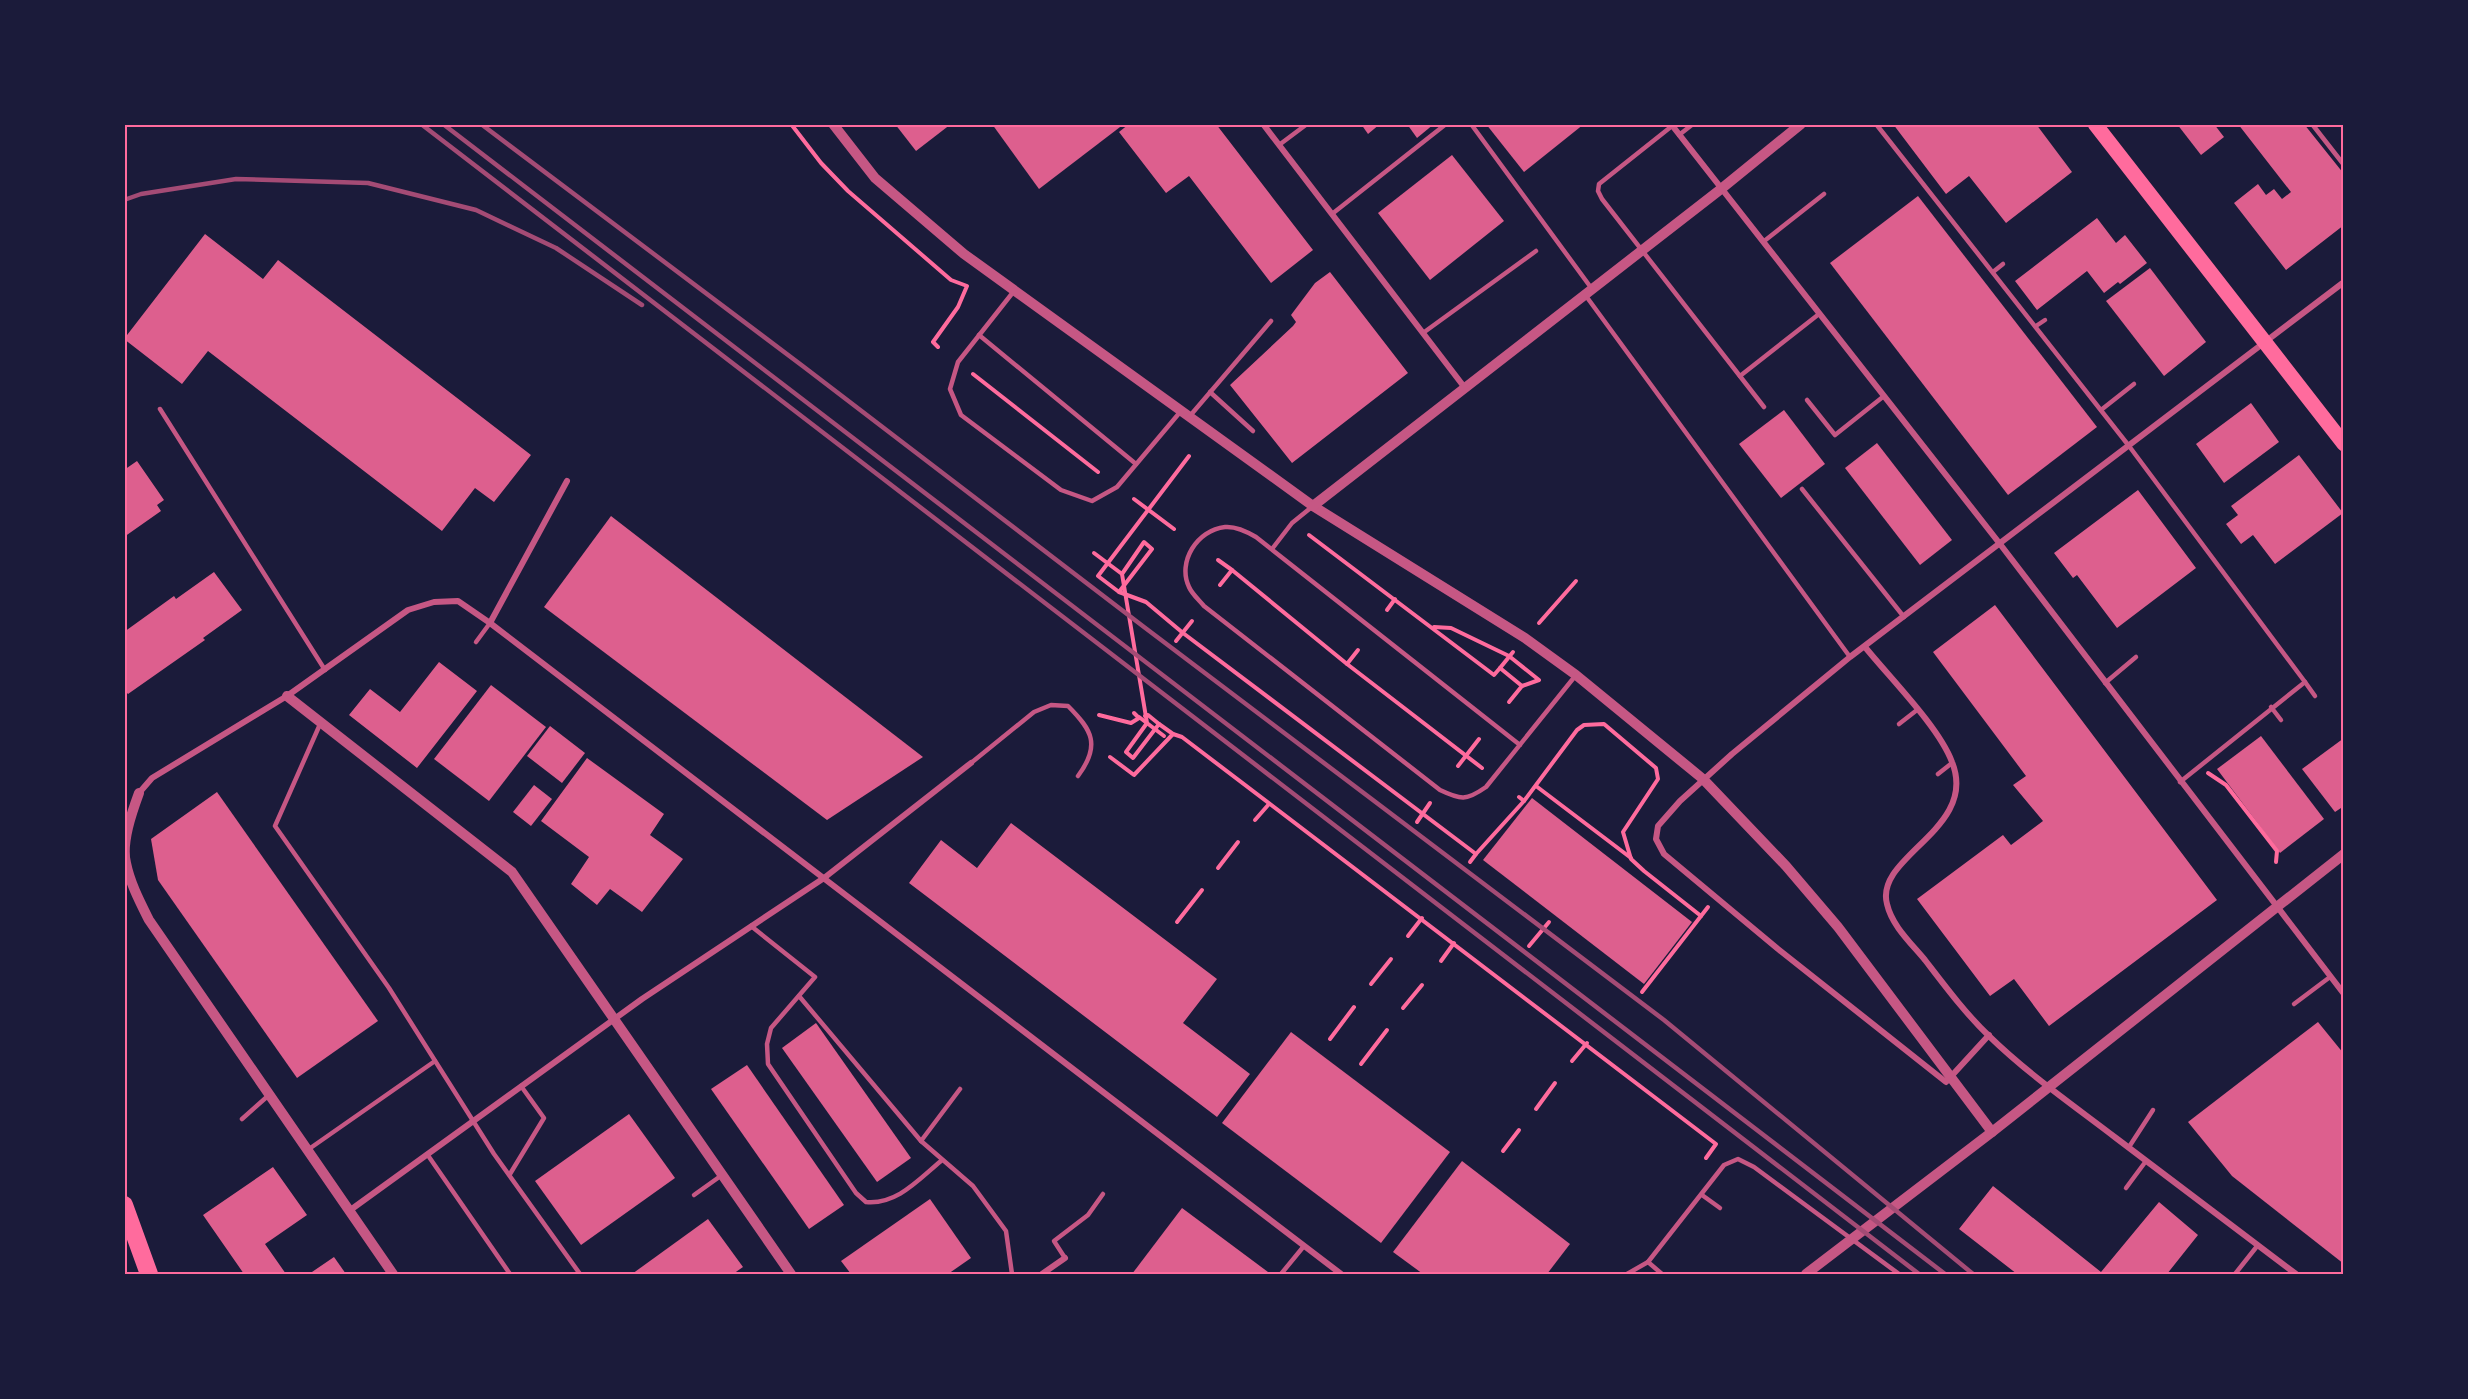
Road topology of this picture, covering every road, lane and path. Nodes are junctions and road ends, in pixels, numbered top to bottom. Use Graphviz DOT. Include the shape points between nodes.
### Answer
graph roads {
  1 [pos="791,124"];
  2 [pos="833,124"];
  3 [pos="1263,124"];
  4 [pos="1307,124"];
  5 [pos="1446,124"];
  6 [pos="1471,124"];
  7 [pos="1693,124"];
  8 [pos="1801,124"];
  9 [pos="1876,124"];
  10 [pos="2095,124"];
  11 [pos="2312,124"];
  12 [pos="1671,125"];
  13 [pos="1679,135"];
  14 [pos="1279,145"];
  15 [pos="2343,165"];
  16 [pos="1721,189"];
  17 [pos="1824,194"];
  18 [pos="1332,214"];
  19 [pos="1763,242"];
  20 [pos="1642,250"];
  21 [pos="1536,252"];
  22 [pos="2003,264"];
  23 [pos="1993,272"];
  24 [pos="2343,282"];
  25 [pos="1015,291"];
  26 [pos="1588,291"];
  27 [pos="1820,314"];
  28 [pos="2045,320"];
  29 [pos="1271,321"];
  30 [pos="2036,327"];
  31 [pos="1423,333"];
  32 [pos="979,335"];
  33 [pos="2265,343"];
  34 [pos="939,347"];
  35 [pos="973,374"];
  36 [pos="1740,376"];
  37 [pos="2134,384"];
  38 [pos="1466,388"];
  39 [pos="1210,392"];
  40 [pos="1884,396"];
  41 [pos="1808,400"];
  42 [pos="1764,407"];
  43 [pos="160,409"];
  44 [pos="2101,410"];
  45 [pos="1185,414"];
  46 [pos="1253,431"];
  47 [pos="2343,444"];
  48 [pos="2129,446"];
  49 [pos="1189,456"];
  50 [pos="1136,464"];
  51 [pos="1098,472"];
  52 [pos="567,481"];
  53 [pos="1802,489"];
  54 [pos="1134,499"];
  55 [pos="1313,506"];
  56 [pos="1149,510"];
  57 [pos="1174,529"];
  58 [pos="1309,536"];
  59 [pos="2000,544"];
  60 [pos="1272,549"];
  61 [pos="1218,560"];
  62 [pos="1110,562"];
  63 [pos="1232,570"];
  64 [pos="1122,574"];
  65 [pos="1576,581"];
  66 [pos="1220,585"];
  67 [pos="1119,592"];
  68 [pos="1395,599"];
  69 [pos="1388,610"];
  70 [pos="1904,617"];
  71 [pos="1192,621"];
  72 [pos="490,623"];
  73 [pos="1539,623"];
  74 [pos="1432,627"];
  75 [pos="1183,633"];
  76 [pos="1176,640"];
  77 [pos="476,642"];
  78 [pos="1865,647"];
  79 [pos="1358,650"];
  80 [pos="1513,652"];
  81 [pos="1509,656"];
  82 [pos="1850,657"];
  83 [pos="2136,657"];
  84 [pos="1347,664"];
  85 [pos="325,669"];
  86 [pos="1500,669"];
  87 [pos="1576,675"];
  88 [pos="2305,682"];
  89 [pos="2105,683"];
  90 [pos="1522,686"];
  91 [pos="286,696"];
  92 [pos="2315,696"];
  93 [pos="1509,702"];
  94 [pos="2271,707"];
  95 [pos="1917,710"];
  96 [pos="1099,715"];
  97 [pos="1139,718"];
  98 [pos="2282,720"];
  99 [pos="321,722"];
  100 [pos="1147,723"];
  101 [pos="1159,724"];
  102 [pos="1899,724"];
  103 [pos="1173,735"];
  104 [pos="1164,736"];
  105 [pos="1479,739"];
  106 [pos="1520,745"];
  107 [pos="1466,756"];
  108 [pos="1110,757"];
  109 [pos="971,763"];
  110 [pos="1953,763"];
  111 [pos="1458,766"];
  112 [pos="1482,768"];
  113 [pos="2194,771"];
  114 [pos="1938,774"];
  115 [pos="1078,776"];
  116 [pos="1703,779"];
  117 [pos="2180,782"];
  118 [pos="1536,786"];
  119 [pos="139,793"];
  120 [pos="1519,797"];
  121 [pos="1524,801"];
  122 [pos="1430,803"];
  123 [pos="1269,804"];
  124 [pos="1422,814"];
  125 [pos="1255,820"];
  126 [pos="1417,822"];
  127 [pos="1238,842"];
  128 [pos="1476,854"];
  129 [pos="2343,854"];
  130 [pos="1631,858"];
  131 [pos="1470,862"];
  132 [pos="2276,862"];
  133 [pos="1218,868"];
  134 [pos="824,878"];
  135 [pos="1202,890"];
  136 [pos="1715,897"];
  137 [pos="2275,907"];
  138 [pos="1701,916"];
  139 [pos="1422,918"];
  140 [pos="1177,922"];
  141 [pos="1550,922"];
  142 [pos="751,926"];
  143 [pos="1408,936"];
  144 [pos="1454,943"];
  145 [pos="1529,946"];
  146 [pos="1391,958"];
  147 [pos="1441,961"];
  148 [pos="2330,977"];
  149 [pos="1371,984"];
  150 [pos="1422,985"];
  151 [pos="1642,992"];
  152 [pos="2343,994"];
  153 [pos="799,996"];
  154 [pos="2294,1004"];
  155 [pos="1354,1007"];
  156 [pos="1403,1008"];
  157 [pos="614,1019"];
  158 [pos="1387,1030"];
  159 [pos="1989,1035"];
  160 [pos="1330,1039"];
  161 [pos="1587,1043"];
  162 [pos="435,1061"];
  163 [pos="1572,1061"];
  164 [pos="1361,1064"];
  165 [pos="1555,1083"];
  166 [pos="521,1086"];
  167 [pos="960,1089"];
  168 [pos="269,1095"];
  169 [pos="1536,1109"];
  170 [pos="2153,1110"];
  171 [pos="242,1119"];
  172 [pos="473,1119"];
  173 [pos="1519,1130"];
  174 [pos="1992,1132"];
  175 [pos="921,1141"];
  176 [pos="2129,1147"];
  177 [pos="307,1151"];
  178 [pos="1503,1151"];
  179 [pos="427,1154"];
  180 [pos="1706,1158"];
  181 [pos="941,1161"];
  182 [pos="2146,1161"];
  183 [pos="510,1174"];
  184 [pos="722,1175"];
  185 [pos="2126,1188"];
  186 [pos="1102,1194"];
  187 [pos="694,1195"];
  188 [pos="1702,1195"];
  189 [pos="124,1206"];
  190 [pos="1720,1208"];
  191 [pos="348,1211"];
  192 [pos="2258,1245"];
  193 [pos="1304,1246"];
  194 [pos="1065,1258"];
  195 [pos="1648,1262"];
  196 [pos="149,1275"];
  197 [pos="393,1275"];
  198 [pos="510,1275"];
  199 [pos="580,1275"];
  200 [pos="791,1275"];
  201 [pos="1012,1275"];
  202 [pos="1042,1275"];
  203 [pos="1281,1275"];
  204 [pos="1341,1275"];
  205 [pos="1627,1275"];
  206 [pos="1662,1275"];
  207 [pos="1806,1275"];
  208 [pos="1899,1275"];
  209 [pos="2235,1275"];
  210 [pos="2296,1275"];
  1 -- 34 [label="path" via="820,164 848,191 951,280 967,286 958,307 933,342"];
  2 -- 25 [label="street" via="874,178 964,254"];
  3 -- 14 [label="street"];
  4 -- 14 [label="lane"];
  5 -- 18 [label="lane"];
  6 -- 26 [label="lane"];
  7 -- 13 [label="lane"];
  8 -- 16 [label="street"];
  9 -- 23 [label="lane"];
  10 -- 33 [label="main road"];
  11 -- 15 [label="lane"];
  12 -- 13 [label="street"];
  12 -- 20 [label="lane" via="1599,184 1602,199"];
  13 -- 16 [label="street"];
  14 -- 18 [label="street"];
  16 -- 19 [label="street"];
  16 -- 20 [label="street"];
  17 -- 19 [label="lane"];
  18 -- 31 [label="street"];
  19 -- 27 [label="street"];
  20 -- 26 [label="street"];
  20 -- 36 [label="lane"];
  21 -- 31 [label="lane"];
  22 -- 23 [label="lane"];
  23 -- 30 [label="lane"];
  24 -- 33 [label="street"];
  25 -- 32 [label="lane"];
  25 -- 45 [label="street"];
  26 -- 38 [label="street"];
  26 -- 82 [label="lane"];
  27 -- 36 [label="lane"];
  27 -- 40 [label="street"];
  28 -- 30 [label="lane"];
  29 -- 39 [label="lane"];
  30 -- 44 [label="lane"];
  31 -- 38 [label="street"];
  32 -- 50 [label="lane"];
  32 -- 50 [label="lane" via="957,362 950,389 961,415 1061,490 1092,501 1117,487"];
  33 -- 47 [label="main road"];
  33 -- 48 [label="street"];
  35 -- 51 [label="path"];
  36 -- 42 [label="lane"];
  37 -- 44 [label="lane"];
  38 -- 55 [label="street"];
  39 -- 45 [label="lane"];
  39 -- 46 [label="lane"];
  40 -- 41 [label="lane" via="1835,435"];
  40 -- 59 [label="street"];
  43 -- 85 [label="lane"];
  44 -- 48 [label="lane"];
  45 -- 50 [label="lane"];
  45 -- 55 [label="street"];
  48 -- 59 [label="street"];
  48 -- 88 [label="lane"];
  49 -- 56 [label="path"];
  52 -- 72 [label="street"];
  53 -- 70 [label="lane"];
  54 -- 56 [label="path"];
  55 -- 60 [label="lane" via="1292,523"];
  55 -- 87 [label="street" via="1526,638"];
  56 -- 57 [label="path"];
  56 -- 62 [label="path"];
  58 -- 68 [label="path"];
  59 -- 70 [label="street"];
  59 -- 89 [label="street"];
  60 -- 106 [label="lane"];
  60 -- 106 [label="lane" via="1243,529 1224,527 1207,533 1194,544 1186,559 1189,589 1204,606 1440,790 1457,798 1472,798"];
  61 -- 63 [label="path"];
  62 -- 64 [label="path" via="1094,553"];
  62 -- 67 [label="path" via="1098,576"];
  63 -- 66 [label="path"];
  63 -- 84 [label="path"];
  64 -- 67 [label="path" via="1144,542 1152,549"];
  64 -- 100 [label="path"];
  65 -- 73 [label="path"];
  67 -- 75 [label="path" via="1146,602"];
  68 -- 69 [label="path"];
  68 -- 74 [label="path"];
  70 -- 78 [label="street"];
  71 -- 75 [label="path"];
  72 -- 77 [label="lane"];
  72 -- 85 [label="street" via="458,601 434,602 408,610"];
  72 -- 134 [label="street"];
  74 -- 81 [label="path" via="1451,628"];
  74 -- 86 [label="path" via="1494,675"];
  75 -- 76 [label="path"];
  75 -- 124 [label="path"];
  78 -- 82 [label="street"];
  78 -- 95 [label="street"];
  79 -- 84 [label="path"];
  80 -- 81 [label="path"];
  81 -- 86 [label="path"];
  81 -- 90 [label="path" via="1539,680"];
  82 -- 116 [label="street"];
  83 -- 89 [label="lane"];
  84 -- 107 [label="path"];
  85 -- 91 [label="street"];
  86 -- 90 [label="path"];
  87 -- 106 [label="lane"];
  87 -- 116 [label="street"];
  88 -- 92 [label="lane"];
  88 -- 94 [label="lane"];
  89 -- 117 [label="street"];
  90 -- 93 [label="path"];
  91 -- 99 [label="street"];
  91 -- 119 [label="street" via="152,778"];
  94 -- 98 [label="lane"];
  94 -- 113 [label="lane"];
  95 -- 102 [label="lane"];
  95 -- 110 [label="street"];
  96 -- 97 [label="path" via="1131,723"];
  97 -- 100 [label="path" via="1134,713"];
  97 -- 101 [label="path" via="1148,715"];
  99 -- 157 [label="street" via="512,872"];
  99 -- 162 [label="lane" via="275,826"];
  100 -- 101 [label="path" via="1126,752 1133,758"];
  100 -- 104 [label="path"];
  101 -- 103 [label="path"];
  103 -- 108 [label="path" via="1134,775"];
  103 -- 123 [label="path" via="1182,737"];
  105 -- 107 [label="path"];
  107 -- 111 [label="path"];
  107 -- 112 [label="path"];
  109 -- 115 [label="lane" via="1034,712 1051,705 1068,706 1086,724 1092,741"];
  109 -- 134 [label="street"];
  110 -- 114 [label="lane"];
  110 -- 159 [label="street" via="1956,786 1951,806 1936,830 1892,873 1886,903 1894,922"];
  113 -- 117 [label="lane"];
  113 -- 132 [label="path" via="2211,774 2226,785 2277,851"];
  116 -- 136 [label="street" via="1658,826 1656,839 1664,854"];
  116 -- 174 [label="street" via="1838,927"];
  117 -- 137 [label="street"];
  118 -- 121 [label="path"];
  118 -- 130 [label="path"];
  118 -- 130 [label="path" via="1577,730 1591,723 1604,724 1658,772 1658,779 1623,832"];
  119 -- 168 [label="street" via="129,821 125,861 136,893 149,921"];
  120 -- 121 [label="path"];
  121 -- 128 [label="path"];
  122 -- 124 [label="path"];
  123 -- 125 [label="path"];
  123 -- 139 [label="path"];
  124 -- 126 [label="path"];
  124 -- 128 [label="path"];
  127 -- 133 [label="path"];
  128 -- 131 [label="path"];
  129 -- 137 [label="street"];
  130 -- 138 [label="path"];
  134 -- 142 [label="street"];
  134 -- 193 [label="street"];
  135 -- 140 [label="path"];
  136 -- 138 [label="path"];
  136 -- 159 [label="street" via="1946,1082"];
  137 -- 148 [label="street"];
  137 -- 174 [label="street"];
  138 -- 151 [label="path"];
  139 -- 143 [label="path"];
  139 -- 144 [label="path"];
  141 -- 145 [label="path"];
  142 -- 153 [label="lane" via="815,977"];
  142 -- 157 [label="street"];
  144 -- 147 [label="path"];
  144 -- 161 [label="path"];
  146 -- 149 [label="path"];
  148 -- 152 [label="street"];
  148 -- 154 [label="lane"];
  150 -- 156 [label="path"];
  153 -- 175 [label="lane"];
  153 -- 181 [label="lane" via="771,1028 768,1064 856,1193 866,1202 887,1201"];
  155 -- 160 [label="path"];
  157 -- 166 [label="street"];
  157 -- 184 [label="street"];
  158 -- 164 [label="path"];
  159 -- 176 [label="street" via="2032,1074"];
  161 -- 163 [label="path"];
  161 -- 180 [label="path" via="1716,1143"];
  162 -- 172 [label="lane"];
  162 -- 177 [label="lane"];
  165 -- 169 [label="path"];
  166 -- 172 [label="street"];
  166 -- 183 [label="lane" via="544,1118"];
  167 -- 175 [label="lane"];
  168 -- 171 [label="lane"];
  168 -- 177 [label="street"];
  170 -- 176 [label="lane"];
  172 -- 179 [label="street"];
  172 -- 183 [label="lane"];
  173 -- 178 [label="path"];
  174 -- 207 [label="street"];
  175 -- 181 [label="lane"];
  176 -- 182 [label="street"];
  177 -- 191 [label="street"];
  179 -- 191 [label="street"];
  179 -- 198 [label="lane"];
  181 -- 201 [label="lane" via="973,1186 1006,1231"];
  182 -- 185 [label="lane"];
  182 -- 192 [label="street"];
  183 -- 199 [label="lane"];
  184 -- 187 [label="lane"];
  184 -- 200 [label="street"];
  186 -- 194 [label="lane" via="1088,1215 1054,1241"];
  188 -- 190 [label="lane"];
  188 -- 195 [label="lane"];
  188 -- 208 [label="lane" via="1724,1165 1738,1159"];
  189 -- 196 [label="highway"];
  191 -- 197 [label="street"];
  192 -- 209 [label="lane"];
  192 -- 210 [label="street"];
  193 -- 203 [label="lane"];
  193 -- 204 [label="street"];
  194 -- 202 [label="street"];
  195 -- 205 [label="lane"];
  195 -- 206 [label="lane"];
}
